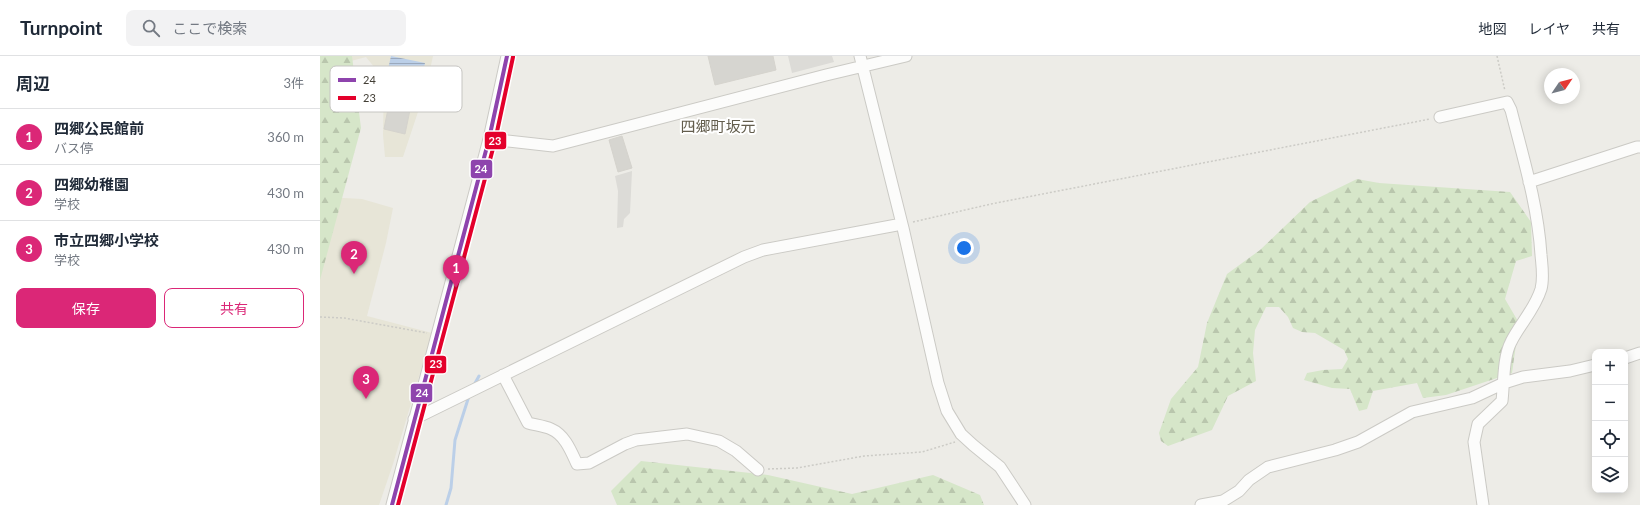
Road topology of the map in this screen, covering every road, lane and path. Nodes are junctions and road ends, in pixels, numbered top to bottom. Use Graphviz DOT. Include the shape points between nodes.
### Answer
graph roads {
  1 [pos="508,56"];
  2 [pos="906,56"];
  3 [pos="1497,56"];
  4 [pos="862,61"];
  5 [pos="1507,102"];
  6 [pos="1440,117"];
  7 [pos="489,139"];
  8 [pos="1640,147"];
  9 [pos="1529,182"];
  10 [pos="902,224"];
  11 [pos="320,317"];
  12 [pos="436,335"];
  13 [pos="1640,354"];
  14 [pos="1628,357"];
  15 [pos="1592,366"];
  16 [pos="503,375"];
  17 [pos="1504,383"];
  18 [pos="414,419"];
  19 [pos="966,438"];
  20 [pos="758,470"];
  21 [pos="1023,504"];
  22 [pos="392,505"];
  23 [pos="1201,505"];
  24 [pos="1482,505"];
  1 -- 7 [label="street"];
  2 -- 4 [label="street"];
  3 -- 5 [label="path"];
  4 -- 7 [label="street" via="553,146"];
  4 -- 10 [label="street"];
  5 -- 6 [label="street"];
  5 -- 9 [label="street"];
  6 -- 10 [label="path" via="991,204"];
  7 -- 12 [label="street"];
  8 -- 9 [label="street"];
  9 -- 17 [label="street" via="1540,241 1541,289 1510,343"];
  10 -- 16 [label="street" via="763,250"];
  10 -- 19 [label="street" via="938,383 947,412"];
  11 -- 12 [label="path" via="344,318"];
  12 -- 18 [label="street"];
  13 -- 14 [label="street"];
  15 -- 17 [label="street" via="1522,377"];
  16 -- 18 [label="street"];
  16 -- 20 [label="street" via="528,423 551,428 562,437 577,464 589,463 636,440 687,434 719,441 736,451"];
  17 -- 23 [label="street" via="1472,398 1412,412 1358,442 1268,467 1223,501"];
  17 -- 24 [label="street" via="1502,402 1478,424 1474,442"];
  18 -- 22 [label="street"];
  19 -- 20 [label="path" via="922,452 864,456 797,468"];
  19 -- 21 [label="street" via="1000,467"];
}
